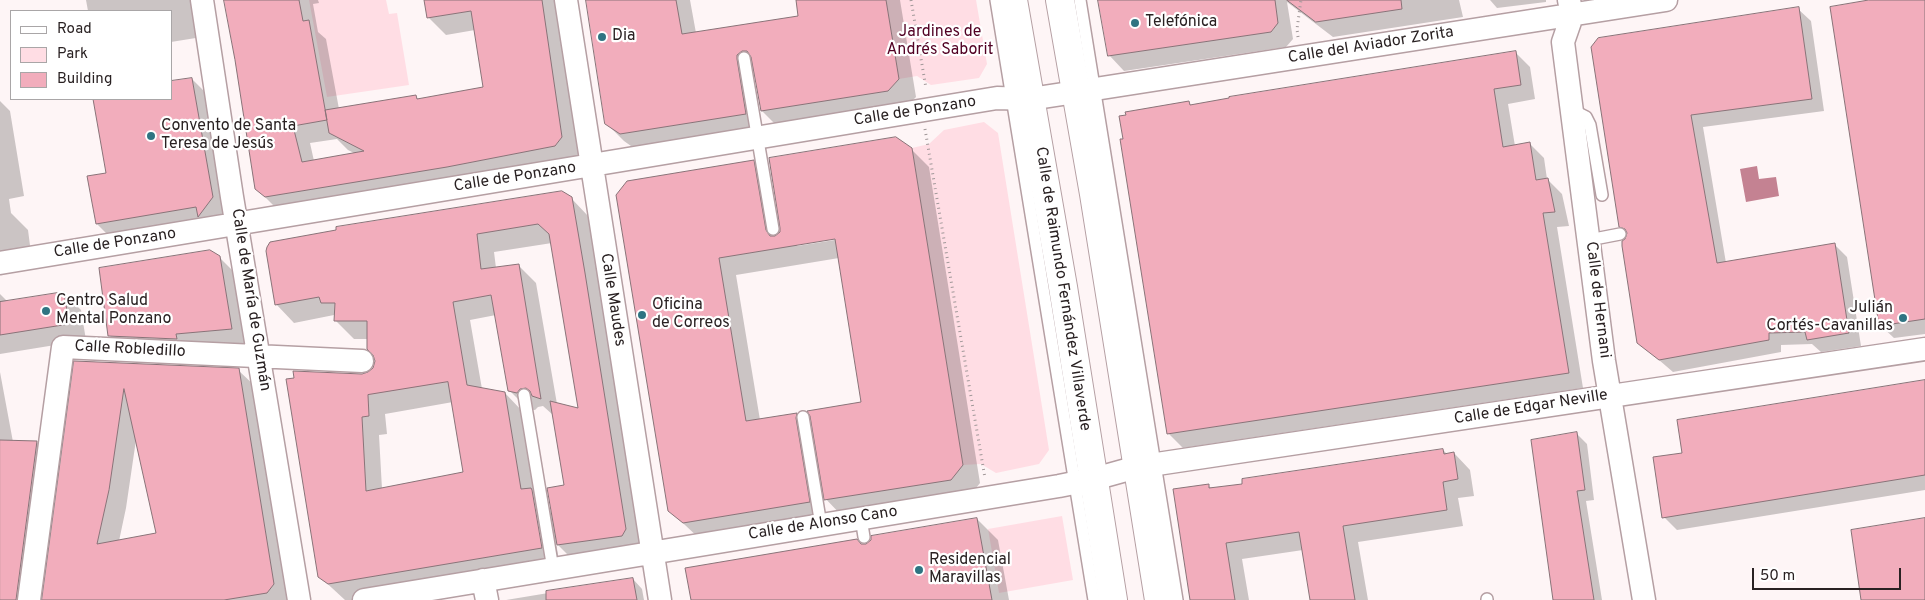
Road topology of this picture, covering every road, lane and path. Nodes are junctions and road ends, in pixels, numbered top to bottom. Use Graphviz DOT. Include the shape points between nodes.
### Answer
graph roads {
  1 [pos="202,0"];
  2 [pos="566,0"];
  3 [pos="911,0"];
  4 [pos="996,0"];
  5 [pos="1013,0"];
  6 [pos="1060,0"];
  7 [pos="1080,0"];
  8 [pos="1301,0"];
  9 [pos="1666,0"];
  10 [pos="1570,8"];
  11 [pos="1301,57"];
  12 [pos="744,58"];
  13 [pos="926,89"];
  14 [pos="1086,91"];
  15 [pos="1021,98"];
  16 [pos="1572,110"];
  17 [pos="925,128"];
  18 [pos="757,138"];
  19 [pos="592,166"];
  20 [pos="1602,195"];
  21 [pos="237,224"];
  22 [pos="773,229"];
  23 [pos="1620,234"];
  24 [pos="1589,240"];
  25 [pos="0,263"];
  26 [pos="1925,350"];
  27 [pos="259,357"];
  28 [pos="362,361"];
  29 [pos="524,395"];
  30 [pos="1611,396"];
  31 [pos="803,417"];
  32 [pos="1146,466"];
  33 [pos="985,480"];
  34 [pos="1084,480"];
  35 [pos="821,525"];
  36 [pos="653,552"];
  37 [pos="552,569"];
  38 [pos="485,590"];
  39 [pos="29,600"];
  40 [pos="300,600"];
  41 [pos="364,600"];
  42 [pos="660,600"];
  43 [pos="1094,600"];
  44 [pos="1113,600"];
  45 [pos="1159,600"];
  46 [pos="1177,600"];
  47 [pos="1644,600"];
  1 -- 21 [label="street, Calle de María de Guzmán"];
  2 -- 19 [label="street, Calle Maudes"];
  3 -- 13 [label="path"];
  4 -- 15 [label="lane"];
  5 -- 15 [label="main road, Calle de Raimundo Fernández Villaverde"];
  6 -- 14 [label="main road"];
  7 -- 14 [label="lane"];
  8 -- 11 [label="path" via="1297,29"];
  9 -- 10 [label="street, Calle del Aviador Zorita"];
  10 -- 11 [label="street, Calle del Aviador Zorita"];
  10 -- 16 [label="street, Calle de Hernani" via="1563,42"];
  11 -- 14 [label="street, Calle del Aviador Zorita"];
  12 -- 18 [label="lane"];
  14 -- 15 [label="street"];
  14 -- 32 [label="main road"];
  15 -- 18 [label="street, Calle de Ponzano" via="997,98"];
  15 -- 34 [label="main road, Calle de Raimundo Fernández Villaverde"];
  16 -- 20 [label="lane" via="1586,117 1590,125"];
  16 -- 24 [label="street, Calle de Hernani"];
  17 -- 33 [label="path"];
  18 -- 19 [label="street, Calle de Ponzano"];
  18 -- 22 [label="lane"];
  19 -- 21 [label="street, Calle de Ponzano"];
  19 -- 36 [label="street, Calle Maudes"];
  21 -- 25 [label="street, Calle de Ponzano"];
  21 -- 27 [label="street, Calle de María de Guzmán"];
  23 -- 24 [label="lane"];
  24 -- 30 [label="street, Calle de Hernani"];
  26 -- 30 [label="street, Calle de Edgar Neville"];
  27 -- 28 [label="street, Calle Robledillo"];
  27 -- 39 [label="street, Calle Robledillo" via="63,347"];
  27 -- 40 [label="street, Calle de María de Guzmán"];
  29 -- 37 [label="lane"];
  30 -- 32 [label="street, Calle de Edgar Neville"];
  30 -- 47 [label="street, Calle de Hernani"];
  31 -- 35 [label="lane"];
  32 -- 34 [label="street"];
  32 -- 45 [label="main road"];
  32 -- 46 [label="lane"];
  34 -- 35 [label="street, Calle de Alonso Cano" via="863,528"];
  34 -- 43 [label="lane"];
  34 -- 44 [label="main road, Calle de Raimundo Fernández Villaverde"];
  35 -- 36 [label="street, Calle de Alonso Cano"];
  36 -- 37 [label="street, Calle de Alonso Cano"];
  36 -- 42 [label="street, Calle Maudes"];
  37 -- 38 [label="street, Calle de Alonso Cano"];
  38 -- 41 [label="street, Calle de Alonso Cano"];
}
